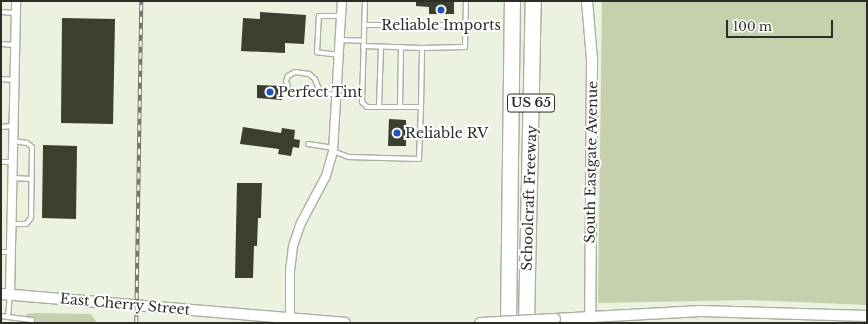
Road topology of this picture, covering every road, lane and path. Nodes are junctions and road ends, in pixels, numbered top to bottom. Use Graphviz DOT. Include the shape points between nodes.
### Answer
graph roads {
  1 [pos="16,1"];
  2 [pos="342,1"];
  3 [pos="365,1"];
  4 [pos="466,1"];
  5 [pos="512,1"];
  6 [pos="533,1"];
  7 [pos="586,1"];
  8 [pos="1,12"];
  9 [pos="15,13"];
  10 [pos="342,16"];
  11 [pos="364,25"];
  12 [pos="466,25"];
  13 [pos="341,40"];
  14 [pos="364,40"];
  15 [pos="1,44"];
  16 [pos="15,45"];
  17 [pos="363,46"];
  18 [pos="381,47"];
  19 [pos="401,47"];
  20 [pos="422,48"];
  21 [pos="340,55"];
  22 [pos="1,79"];
  23 [pos="14,80"];
  24 [pos="321,94"];
  25 [pos="338,94"];
  26 [pos="379,107"];
  27 [pos="400,107"];
  28 [pos="421,107"];
  29 [pos="13,126"];
  30 [pos="1,127"];
  31 [pos="13,141"];
  32 [pos="308,144"];
  33 [pos="334,150"];
  34 [pos="1,162"];
  35 [pos="13,162"];
  36 [pos="12,178"];
  37 [pos="32,178"];
  38 [pos="11,224"];
  39 [pos="1,252"];
  40 [pos="11,252"];
  41 [pos="5,294"];
  42 [pos="1,316"];
  43 [pos="867,316"];
  44 [pos="8,317"];
  45 [pos="590,320"];
  46 [pos="290,321"];
  47 [pos="32,323"];
  48 [pos="345,323"];
  49 [pos="479,323"];
  50 [pos="508,323"];
  51 [pos="526,323"];
  1 -- 9 [label="street"];
  2 -- 10 [label="street"];
  3 -- 11 [label="lane"];
  4 -- 12 [label="lane"];
  5 -- 50 [label="highway, Schoolcraft Freeway / US 65"];
  6 -- 51 [label="highway, Schoolcraft Freeway / US 65"];
  7 -- 45 [label="street, South Eastgate Avenue" via="592,59"];
  8 -- 9 [label="lane"];
  9 -- 16 [label="street"];
  10 -- 13 [label="street"];
  10 -- 21 [label="lane" via="318,16 319,53"];
  11 -- 12 [label="lane"];
  11 -- 14 [label="lane"];
  12 -- 20 [label="lane" via="463,49"];
  13 -- 14 [label="lane"];
  13 -- 21 [label="street"];
  14 -- 17 [label="lane"];
  15 -- 16 [label="lane"];
  16 -- 23 [label="street"];
  17 -- 18 [label="lane"];
  17 -- 26 [label="lane" via="362,102 367,107"];
  18 -- 19 [label="lane"];
  18 -- 26 [label="lane"];
  19 -- 20 [label="lane"];
  19 -- 27 [label="lane"];
  20 -- 28 [label="lane"];
  21 -- 25 [label="street"];
  22 -- 23 [label="lane"];
  23 -- 29 [label="street"];
  24 -- 24 [label="lane" via="290,93 286,81 288,76 295,72 309,74 315,79"];
  24 -- 25 [label="lane"];
  25 -- 33 [label="street"];
  26 -- 27 [label="lane"];
  27 -- 28 [label="lane"];
  28 -- 33 [label="lane" via="419,159 349,157"];
  29 -- 30 [label="lane"];
  29 -- 31 [label="street"];
  31 -- 35 [label="street"];
  31 -- 37 [label="lane" via="27,143 32,147"];
  32 -- 33 [label="lane"];
  33 -- 46 [label="street" via="326,176 301,223 293,246"];
  34 -- 35 [label="lane"];
  35 -- 36 [label="street"];
  36 -- 37 [label="lane"];
  36 -- 38 [label="street"];
  37 -- 38 [label="lane" via="30,221 26,224"];
  38 -- 40 [label="street"];
  39 -- 40 [label="lane"];
  40 -- 41 [label="street"];
  41 -- 44 [label="lane"];
  41 -- 46 [label="street, East Cherry Street"];
  42 -- 44 [label="lane"];
  43 -- 45 [label="street" via="701,311"];
  44 -- 47 [label="lane" via="32,320"];
  45 -- 49 [label="street, bridge" via="555,318"];
  46 -- 48 [label="street, East Cherry Street"];
}
